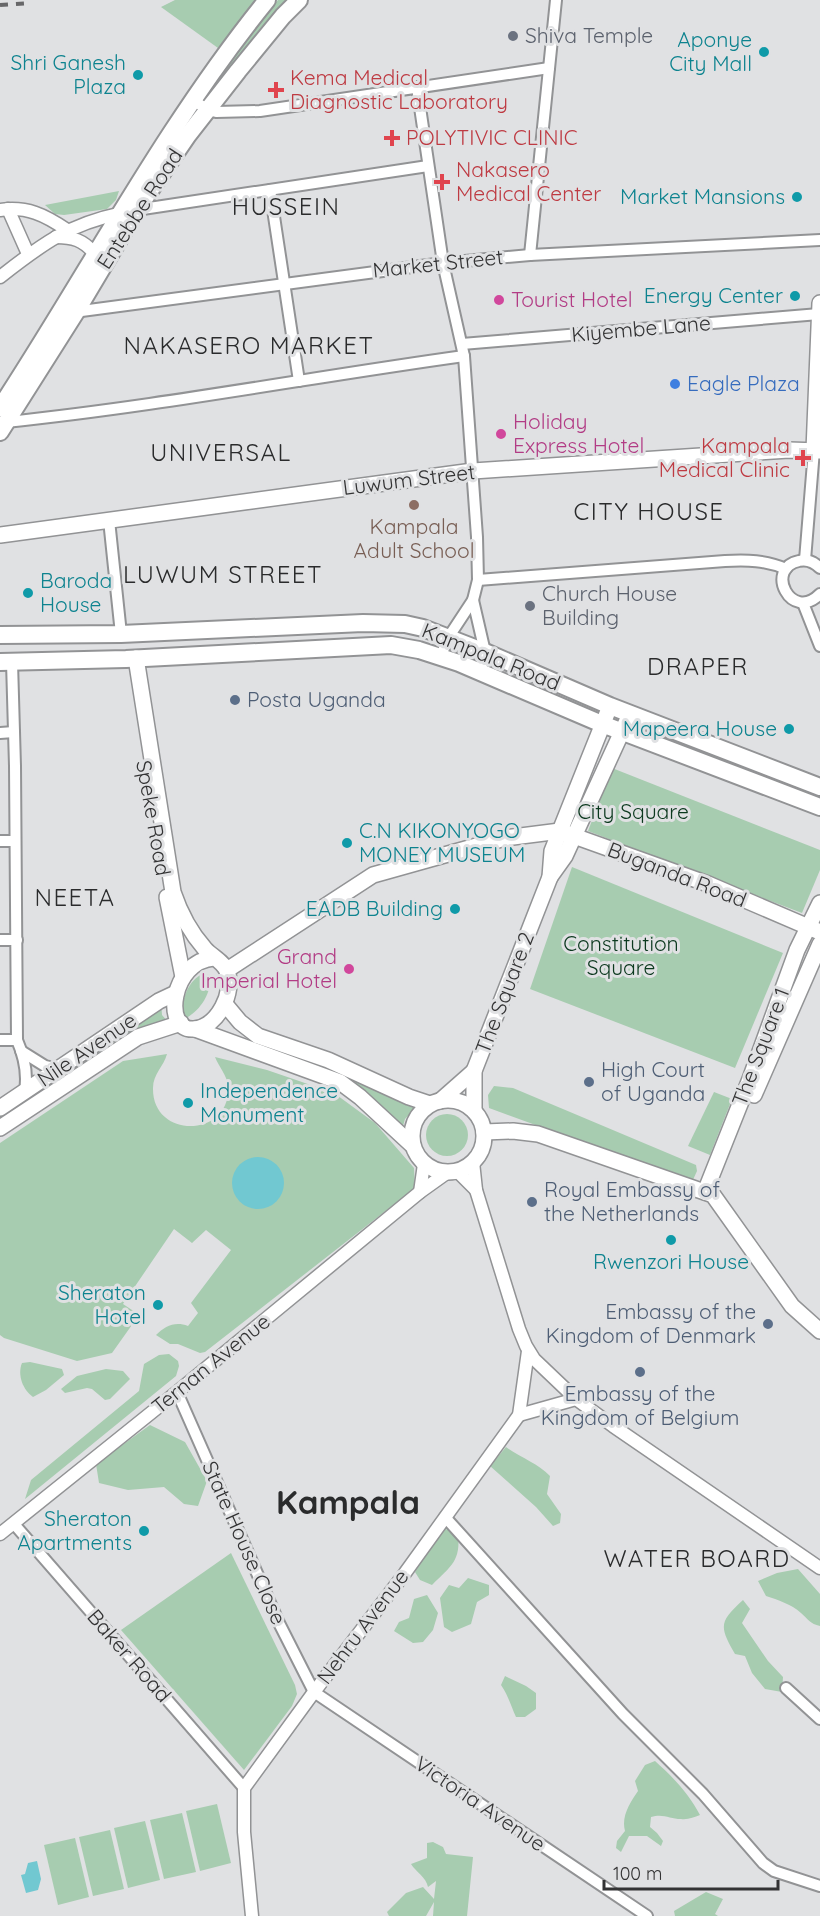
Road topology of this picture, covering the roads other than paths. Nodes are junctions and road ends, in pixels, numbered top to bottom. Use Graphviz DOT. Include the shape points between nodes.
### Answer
graph roads {
  1 [pos="267,0"];
  2 [pos="299,0"];
  3 [pos="556,0"];
  4 [pos="549,68"];
  5 [pos="417,87"];
  6 [pos="193,100"];
  7 [pos="208,110"];
  8 [pos="428,166"];
  9 [pos="270,190"];
  10 [pos="2,210"];
  11 [pos="136,210"];
  12 [pos="118,214"];
  13 [pos="67,230"];
  14 [pos="53,239"];
  15 [pos="820,240"];
  16 [pos="28,254"];
  17 [pos="94,254"];
  18 [pos="530,255"];
  19 [pos="443,263"];
  20 [pos="0,276"];
  21 [pos="285,282"];
  22 [pos="819,309"];
  23 [pos="67,312"];
  24 [pos="462,344"];
  25 [pos="464,356"];
  26 [pos="299,381"];
  27 [pos="2,421"];
  28 [pos="817,450"];
  29 [pos="473,471"];
  30 [pos="109,520"];
  31 [pos="0,535"];
  32 [pos="806,560"];
  33 [pos="820,568"];
  34 [pos="786,569"];
  35 [pos="478,580"];
  36 [pos="820,594"];
  37 [pos="473,600"];
  38 [pos="803,603"];
  39 [pos="121,634"];
  40 [pos="0,635"];
  41 [pos="448,638"];
  42 [pos="820,646"];
  43 [pos="484,652"];
  44 [pos="441,656"];
  45 [pos="131,659"];
  46 [pos="6,662"];
  47 [pos="480,672"];
  48 [pos="610,706"];
  49 [pos="630,714"];
  50 [pos="602,724"];
  51 [pos="623,731"];
  52 [pos="14,732"];
  53 [pos="0,733"];
  54 [pos="820,787"];
  55 [pos="820,807"];
  56 [pos="567,834"];
  57 [pos="0,841"];
  58 [pos="15,841"];
  59 [pos="820,903"];
  60 [pos="815,929"];
  61 [pos="0,940"];
  62 [pos="17,940"];
  63 [pos="820,944"];
  64 [pos="214,958"];
  65 [pos="227,970"];
  66 [pos="183,977"];
  67 [pos="176,993"];
  68 [pos="225,1004"];
  69 [pos="188,1026"];
  70 [pos="0,1040"];
  71 [pos="17,1040"];
  72 [pos="21,1051"];
  73 [pos="59,1069"];
  74 [pos="474,1071"];
  75 [pos="25,1091"];
  76 [pos="435,1103"];
  77 [pos="0,1108"];
  78 [pos="474,1111"];
  79 [pos="0,1128"];
  80 [pos="484,1132"];
  81 [pos="413,1146"];
  82 [pos="472,1162"];
  83 [pos="424,1164"];
  84 [pos="452,1171"];
  85 [pos="476,1190"];
  86 [pos="420,1192"];
  87 [pos="709,1193"];
  88 [pos="820,1331"];
  89 [pos="528,1351"];
  90 [pos="177,1392"];
  91 [pos="576,1399"];
  92 [pos="519,1415"];
  93 [pos="445,1517"];
  94 [pos="14,1524"];
  95 [pos="0,1534"];
  96 [pos="820,1568"];
  97 [pos="786,1688"];
  98 [pos="314,1692"];
  99 [pos="820,1719"];
  100 [pos="244,1788"];
  101 [pos="820,1886"];
  102 [pos="252,1916"];
  103 [pos="647,1916"];
  1 -- 6 [label="main road, Entebbe Road"];
  2 -- 7 [label="main road, Entebbe Road"];
  3 -- 4 [label="street"];
  4 -- 5 [label="street"];
  4 -- 18 [label="street"];
  5 -- 7 [label="street" via="260,111"];
  5 -- 8 [label="street"];
  6 -- 7 [label="street"];
  6 -- 12 [label="main road, Entebbe Road"];
  7 -- 11 [label="main road, Entebbe Road"];
  8 -- 9 [label="street"];
  8 -- 19 [label="street"];
  9 -- 11 [label="street"];
  9 -- 21 [label="street"];
  10 -- 13 [label="street" via="36,212"];
  10 -- 16 [label="street"];
  11 -- 12 [label="street"];
  11 -- 23 [label="main road, Entebbe Road"];
  12 -- 13 [label="street"];
  12 -- 17 [label="main road, Entebbe Road"];
  13 -- 14 [label="street"];
  14 -- 16 [label="street"];
  14 -- 17 [label="street" via="81,240"];
  15 -- 18 [label="street, Market Street"];
  16 -- 20 [label="street"];
  17 -- 23 [label="main road, Entebbe Road"];
  18 -- 19 [label="street, Market Street"];
  19 -- 21 [label="street, Market Street"];
  19 -- 24 [label="street"];
  21 -- 23 [label="street, Market Street"];
  21 -- 26 [label="street"];
  22 -- 24 [label="street, Kiyembe Lane"];
  22 -- 28 [label="main road"];
  23 -- 27 [label="main road, Entebbe Road"];
  24 -- 25 [label="street"];
  25 -- 26 [label="street"];
  25 -- 29 [label="street"];
  26 -- 27 [label="street" via="71,415"];
  28 -- 29 [label="main road, Luwum Street"];
  28 -- 32 [label="street"];
  29 -- 30 [label="main road, Luwum Street"];
  29 -- 35 [label="street"];
  30 -- 31 [label="main road, Luwum Street"];
  30 -- 39 [label="street"];
  32 -- 33 [label="street"];
  32 -- 34 [label="street"];
  34 -- 35 [label="street" via="752,560"];
  34 -- 38 [label="street" via="783,588 791,598"];
  35 -- 37 [label="street"];
  36 -- 38 [label="street"];
  37 -- 41 [label="street"];
  37 -- 43 [label="street"];
  38 -- 42 [label="street"];
  39 -- 40 [label="main road, Kampala Road"];
  39 -- 41 [label="main road, Kampala Road" via="388,623 423,628"];
  41 -- 43 [label="main road, Kampala Road"];
  41 -- 44 [label="street"];
  43 -- 47 [label="street"];
  43 -- 48 [label="main road, Kampala Road"];
  44 -- 45 [label="main road, Kampala Road" via="391,645"];
  44 -- 47 [label="main road, Kampala Road"];
  45 -- 46 [label="main road, Kampala Road"];
  45 -- 64 [label="main road, Speke Road" via="173,892 194,936"];
  45 -- 66 [label="main road, Speke Road" via="156,845"];
  46 -- 52 [label="street"];
  47 -- 50 [label="main road, Kampala Road"];
  48 -- 49 [label="main road, Kampala Road"];
  48 -- 50 [label="main road, The Square 2"];
  49 -- 51 [label="main road, The Square 2"];
  49 -- 54 [label="main road, Kampala Road"];
  50 -- 51 [label="main road, Kampala Road"];
  50 -- 56 [label="main road, The Square 2"];
  51 -- 55 [label="main road, Kampala Road"];
  51 -- 56 [label="main road, The Square 2"];
  52 -- 53 [label="street"];
  52 -- 58 [label="street"];
  56 -- 60 [label="main road, Buganda Road" via="708,884"];
  56 -- 65 [label="main road, Buganda Road" via="505,838 373,875"];
  56 -- 74 [label="main road, The Square 2" via="552,851 549,877"];
  57 -- 58 [label="street"];
  58 -- 62 [label="street"];
  59 -- 60 [label="main road, The Square 1"];
  60 -- 87 [label="main road, The Square 1" via="797,950"];
  61 -- 62 [label="street"];
  62 -- 71 [label="street"];
  63 -- 87 [label="main road, The Square 1"];
  64 -- 65 [label="main road"];
  64 -- 66 [label="main road" via="201,961"];
  65 -- 68 [label="main road" via="229,988"];
  66 -- 67 [label="main road"];
  67 -- 69 [label="main road" via="175,1008"];
  67 -- 73 [label="main road, Nile Avenue"];
  68 -- 69 [label="main road" via="212,1020"];
  68 -- 76 [label="main road" via="240,1023 258,1036 327,1060 409,1097"];
  69 -- 79 [label="main road, Nile Avenue" via="138,1037"];
  69 -- 81 [label="main road" via="340,1082"];
  70 -- 71 [label="street"];
  71 -- 72 [label="street"];
  72 -- 73 [label="street" via="45,1066"];
  72 -- 75 [label="street"];
  73 -- 75 [label="main road, Nile Avenue"];
  74 -- 76 [label="main road"];
  74 -- 78 [label="main road, The Square 2"];
  75 -- 77 [label="main road, Nile Avenue"];
  76 -- 78 [label="main road" via="458,1102"];
  76 -- 81 [label="main road" via="422,1110 412,1127"];
  78 -- 80 [label="main road"];
  80 -- 82 [label="main road" via="481,1150"];
  80 -- 87 [label="main road" via="538,1134"];
  81 -- 83 [label="main road"];
  82 -- 84 [label="main road"];
  82 -- 85 [label="street"];
  83 -- 84 [label="main road" via="435,1170"];
  83 -- 86 [label="street"];
  84 -- 85 [label="street"];
  84 -- 86 [label="street, Ternan Avenue"];
  85 -- 89 [label="street"];
  86 -- 90 [label="street, Ternan Avenue"];
  87 -- 88 [label="main road" via="792,1306"];
  89 -- 91 [label="street"];
  89 -- 92 [label="street, Nehru Avenue"];
  90 -- 94 [label="street, Ternan Avenue"];
  90 -- 98 [label="street, State House Close" via="279,1623"];
  91 -- 92 [label="street"];
  91 -- 96 [label="street"];
  92 -- 93 [label="street, Nehru Avenue"];
  93 -- 98 [label="street, Nehru Avenue"];
  93 -- 101 [label="street" via="763,1863"];
  94 -- 95 [label="street, Ternan Avenue"];
  94 -- 100 [label="street, Baker Road"];
  97 -- 99 [label="street"];
  98 -- 100 [label="street, Nehru Avenue"];
  98 -- 103 [label="street, Victoria Avenue"];
  100 -- 102 [label="street"];
}
